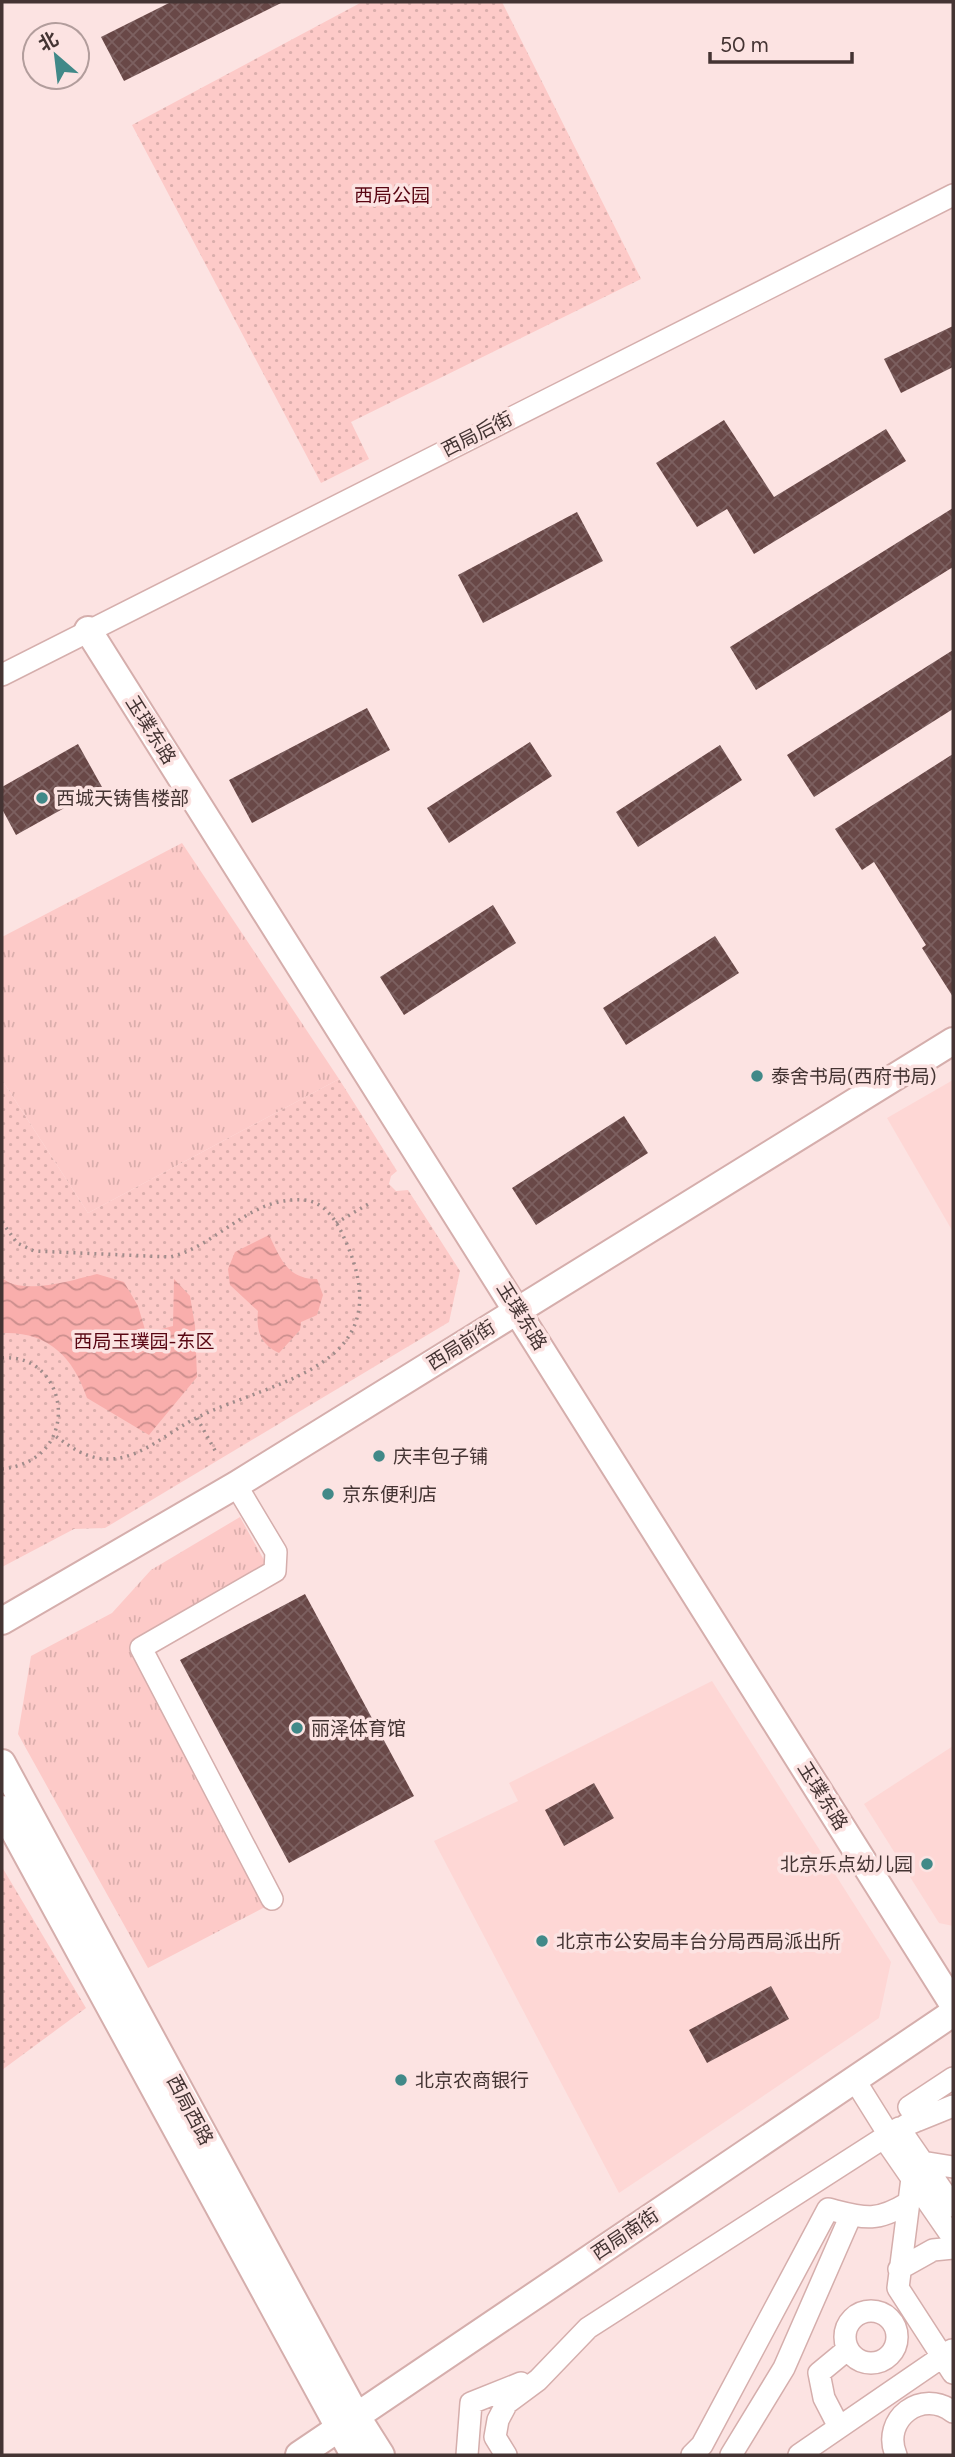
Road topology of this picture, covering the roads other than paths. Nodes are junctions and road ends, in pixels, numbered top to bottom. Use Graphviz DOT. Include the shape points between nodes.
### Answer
graph roads {
  1 [pos="953,195"];
  2 [pos="88,630"];
  3 [pos="2,675"];
  4 [pos="953,1041"];
  5 [pos="518,1310"];
  6 [pos="236,1485"];
  7 [pos="2,1621"];
  8 [pos="2,1763"];
  9 [pos="2,1809"];
  10 [pos="272,1899"];
  11 [pos="953,2004"];
  12 [pos="953,2013"];
  13 [pos="953,2078"];
  14 [pos="854,2079"];
  15 [pos="953,2107"];
  16 [pos="898,2130"];
  17 [pos="953,2167"];
  18 [pos="917,2170"];
  19 [pos="908,2203"];
  20 [pos="953,2206"];
  21 [pos="850,2215"];
  22 [pos="953,2238"];
  23 [pos="953,2248"];
  24 [pos="899,2269"];
  25 [pos="848,2349"];
  26 [pos="949,2360"];
  27 [pos="538,2380"];
  28 [pos="861,2412"];
  29 [pos="953,2412"];
  30 [pos="347,2424"];
  31 [pos="895,2424"];
  32 [pos="839,2427"];
  33 [pos="299,2455"];
  34 [pos="354,2455"];
  35 [pos="381,2455"];
  36 [pos="467,2455"];
  37 [pos="506,2455"];
  38 [pos="692,2455"];
  39 [pos="730,2455"];
  40 [pos="799,2455"];
  41 [pos="896,2455"];
  1 -- 2 [label="street, 西局后街"];
  2 -- 3 [label="street, 西局后街"];
  2 -- 5 [label="street, 玉璞东路"];
  4 -- 5 [label="street, 西局前街"];
  5 -- 6 [label="street, 西局前街"];
  5 -- 11 [label="street, 玉璞东路"];
  6 -- 7 [label="street, 西局前街"];
  6 -- 10 [label="street" via="275,1552 275,1571 141,1648"];
  8 -- 30 [label="street, 西局西路"];
  9 -- 30 [label="street, 西局西路"];
  12 -- 14 [label="street, 西局南街"];
  13 -- 16 [label="street" via="909,2107"];
  14 -- 16 [label="street"];
  14 -- 30 [label="street, 西局南街"];
  15 -- 16 [label="street"];
  16 -- 18 [label="street"];
  16 -- 27 [label="street" via="588,2328"];
  17 -- 18 [label="street"];
  18 -- 19 [label="street"];
  18 -- 20 [label="street"];
  18 -- 22 [label="street"];
  19 -- 21 [label="street" via="888,2216"];
  19 -- 24 [label="street"];
  21 -- 38 [label="street" via="828,2209 702,2445"];
  21 -- 39 [label="street" via="784,2368"];
  23 -- 24 [label="street" via="933,2250"];
  24 -- 26 [label="street" via="898,2288"];
  25 -- 32 [label="street" via="819,2373 824,2399"];
  26 -- 28 [label="street"];
  27 -- 36 [label="street" via="471,2403"];
  27 -- 37 [label="street" via="507,2403 498,2420 495,2437"];
  28 -- 31 [label="street"];
  28 -- 32 [label="street"];
  29 -- 31 [label="street" via="922,2403 911,2407"];
  30 -- 33 [label="street, 西局南街"];
  30 -- 34 [label="street, 西局西路"];
  30 -- 35 [label="street, 西局西路"];
  31 -- 41 [label="street"];
  32 -- 40 [label="street"];
}
